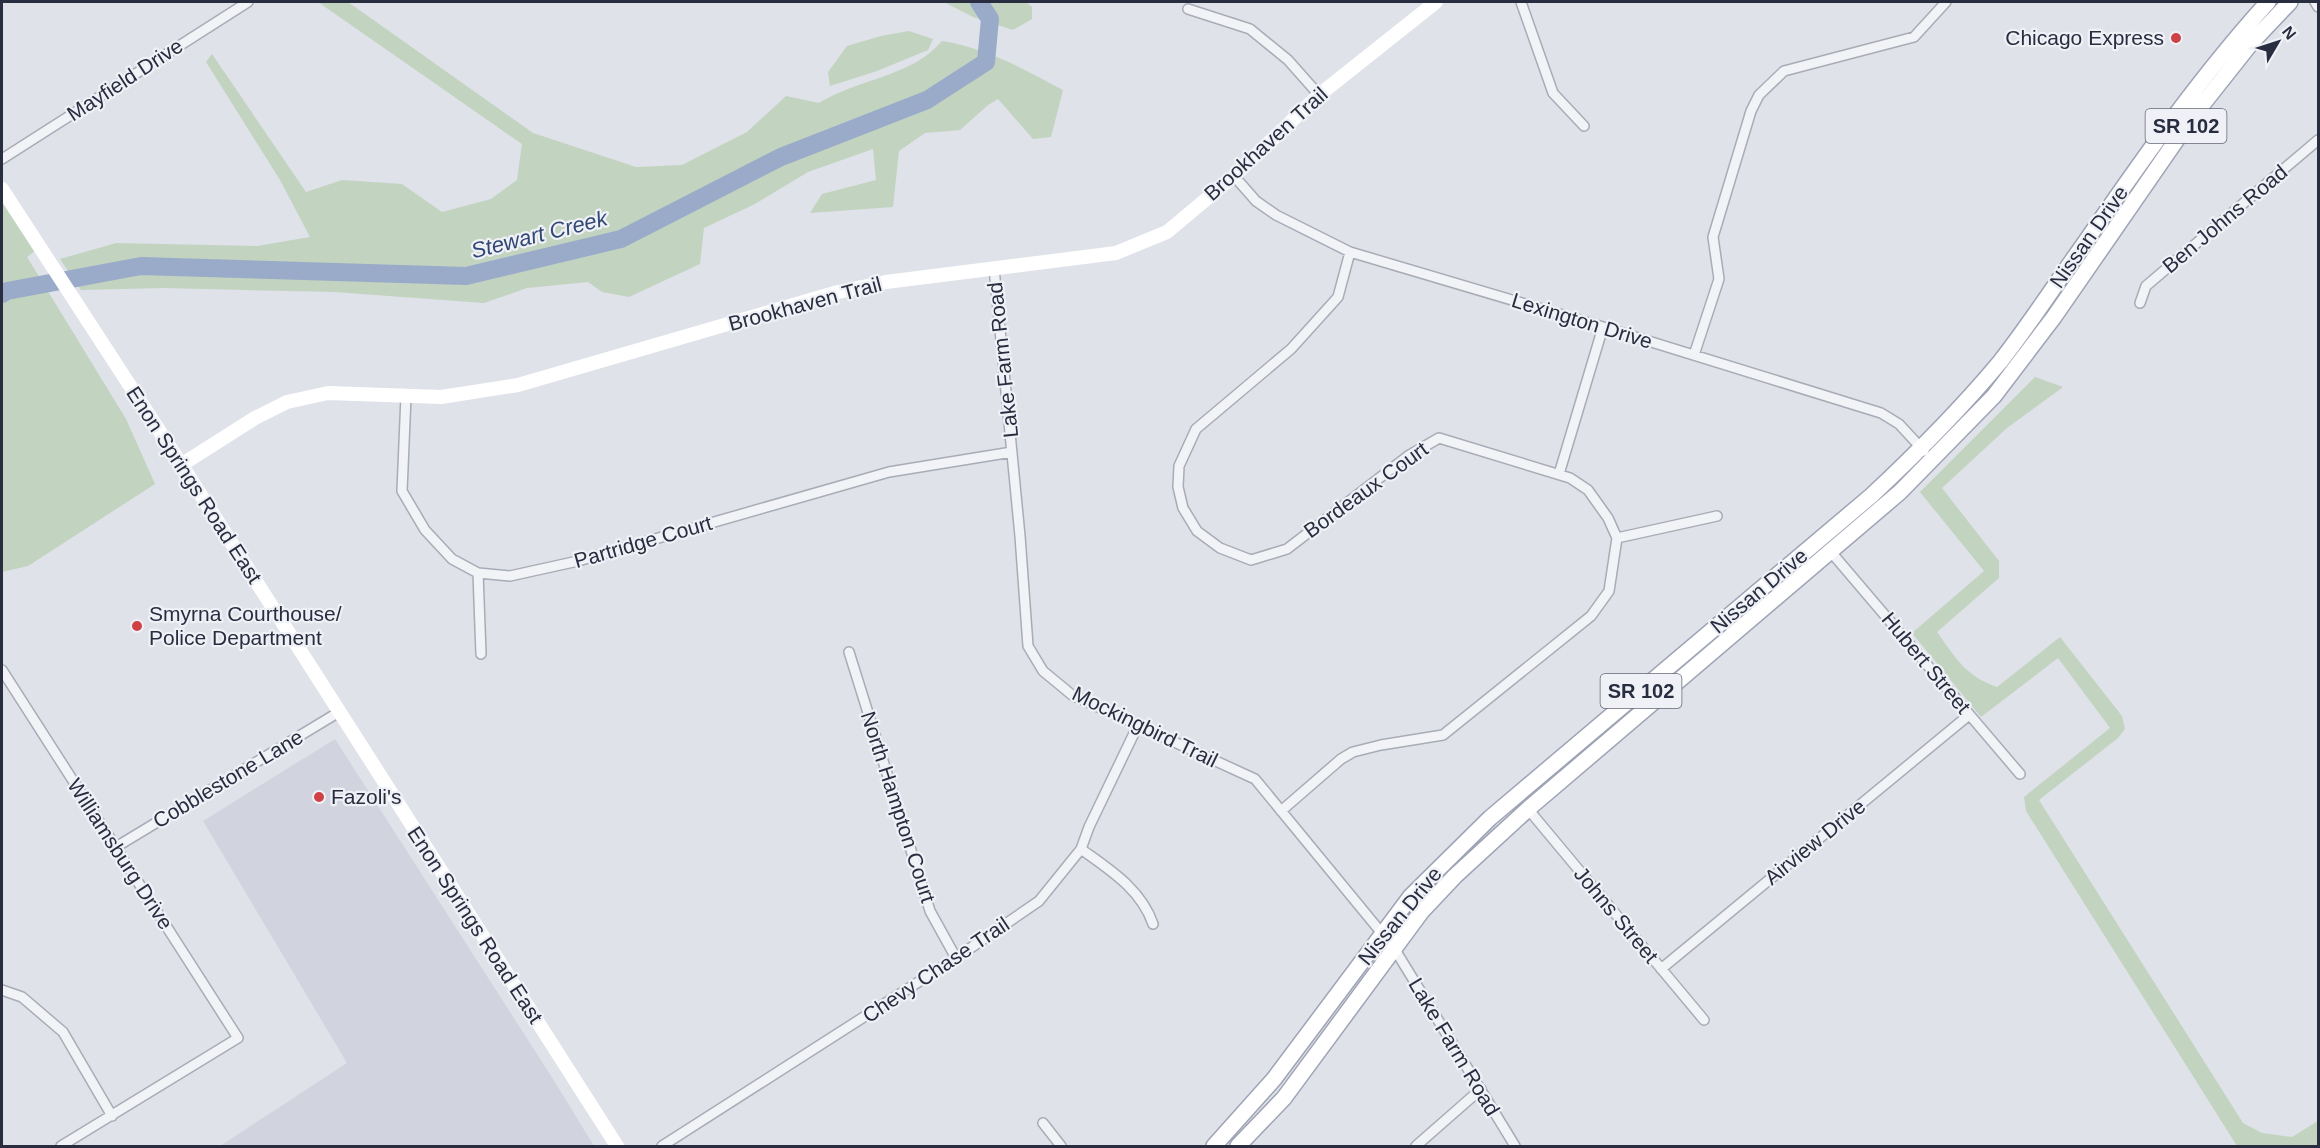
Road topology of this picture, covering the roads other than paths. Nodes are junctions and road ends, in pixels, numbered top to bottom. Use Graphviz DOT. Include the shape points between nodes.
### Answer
graph roads {
  1 [pos="248,2"];
  2 [pos="1436,2"];
  3 [pos="1521,2"];
  4 [pos="1946,2"];
  5 [pos="2268,2"];
  6 [pos="2290,2"];
  7 [pos="2315,2"];
  8 [pos="2319,7"];
  9 [pos="1188,9"];
  10 [pos="1319,95"];
  11 [pos="1584,126"];
  12 [pos="2319,140"];
  13 [pos="2,159"];
  14 [pos="1234,176"];
  15 [pos="2,189"];
  16 [pos="1350,252"];
  17 [pos="994,268"];
  18 [pos="2140,303"];
  19 [pos="1603,327"];
  20 [pos="1694,355"];
  21 [pos="406,396"];
  22 [pos="1922,448"];
  23 [pos="1012,452"];
  24 [pos="1933,460"];
  25 [pos="181,465"];
  26 [pos="1559,474"];
  27 [pos="1717,516"];
  28 [pos="1617,538"];
  29 [pos="1831,552"];
  30 [pos="478,573"];
  31 [pos="849,652"];
  32 [pos="481,654"];
  33 [pos="2,670"];
  34 [pos="339,712"];
  35 [pos="1969,715"];
  36 [pos="1138,725"];
  37 [pos="2020,774"];
  38 [pos="1528,809"];
  39 [pos="1281,811"];
  40 [pos="116,847"];
  41 [pos="1081,849"];
  42 [pos="1153,924"];
  43 [pos="1383,934"];
  44 [pos="1394,948"];
  45 [pos="956,958"];
  46 [pos="1661,969"];
  47 [pos="2,990"];
  48 [pos="1704,1020"];
  49 [pos="1481,1089"];
  50 [pos="112,1116"];
  51 [pos="1042,1123"];
  52 [pos="61,1146"];
  53 [pos="617,1146"];
  54 [pos="662,1146"];
  55 [pos="1061,1146"];
  56 [pos="1214,1146"];
  57 [pos="1239,1146"];
  58 [pos="1416,1146"];
  59 [pos="1515,1146"];
  1 -- 13 [label="street, Mayfield Drive"];
  2 -- 10 [label="street, Brookhaven Trail"];
  3 -- 11 [label="street" via="1553,93"];
  4 -- 20 [label="street" via="1914,37 1784,71 1759,94 1713,237 1719,279"];
  5 -- 22 [label="main road, Nissan Drive / SR 102" via="2175,113 2001,360"];
  6 -- 24 [label="main road, Nissan Drive / SR 102" via="2252,42 2191,119 2054,317 1994,396"];
  7 -- 8 [label="street"];
  9 -- 10 [label="street" via="1250,29 1288,60"];
  10 -- 14 [label="street, Brookhaven Trail"];
  12 -- 18 [label="street, Ben Johns Road" via="2146,286"];
  14 -- 16 [label="street, Lexington Drive" via="1256,201 1276,215"];
  14 -- 17 [label="street, Brookhaven Trail" via="1167,232 1116,253"];
  15 -- 25 [label="street, Enon Springs Road East"];
  16 -- 19 [label="street, Lexington Drive"];
  16 -- 26 [label="street, Bordeaux Court" via="1338,297 1291,349 1197,429 1179,466 1183,508 1197,531 1220,548 1251,560 1287,549 1408,456 1439,438"];
  17 -- 21 [label="street, Brookhaven Trail" via="838,292 518,385 441,397"];
  17 -- 23 [label="street, Lake Farm Road"];
  19 -- 20 [label="street, Lexington Drive"];
  19 -- 26 [label="street"];
  20 -- 22 [label="street, Lexington Drive" via="1881,413 1899,424"];
  21 -- 25 [label="street, Brookhaven Trail" via="328,393 287,402"];
  21 -- 30 [label="street, Partridge Court" via="402,491 425,530 452,559"];
  22 -- 24 [label="street, Lexington Drive"];
  22 -- 43 [label="main road, Nissan Drive / SR 102" via="1871,496 1490,818 1411,896"];
  23 -- 30 [label="street, Partridge Court" via="889,472 578,561 510,576"];
  23 -- 36 [label="street, Mockingbird Trail" via="1028,645 1043,671 1072,695"];
  24 -- 29 [label="main road, Nissan Drive / SR 102"];
  25 -- 34 [label="street, Enon Springs Road East"];
  26 -- 28 [label="street, Bordeaux Court" via="1588,490"];
  27 -- 28 [label="street"];
  28 -- 39 [label="street" via="1609,591 1591,616 1443,735 1353,752"];
  29 -- 35 [label="street, Hubert Street"];
  29 -- 38 [label="main road, Nissan Drive / SR 102"];
  30 -- 32 [label="street"];
  31 -- 45 [label="street, North Hampton Court" via="930,910"];
  33 -- 40 [label="street, Williamsburg Drive"];
  34 -- 40 [label="street, Cobblestone Lane"];
  34 -- 53 [label="street, Enon Springs Road East"];
  35 -- 37 [label="street, Hubert Street"];
  35 -- 46 [label="street, Airview Drive"];
  36 -- 39 [label="street, Mockingbird Trail" via="1255,779"];
  36 -- 41 [label="street, Chevy Chase Trail"];
  38 -- 44 [label="main road, Nissan Drive / SR 102" via="1455,876"];
  38 -- 46 [label="street, Johns Street"];
  39 -- 43 [label="street, Mockingbird Trail"];
  40 -- 50 [label="street, Williamsburg Drive" via="238,1038"];
  41 -- 42 [label="street" via="1127,883"];
  41 -- 45 [label="street, Chevy Chase Trail" via="1039,901"];
  43 -- 44 [label="street, Mockingbird Trail"];
  43 -- 56 [label="main road, Nissan Drive / SR 102" via="1274,1079"];
  44 -- 49 [label="street, Lake Farm Road"];
  44 -- 57 [label="main road, Nissan Drive / SR 102" via="1284,1098"];
  45 -- 54 [label="street, Chevy Chase Trail"];
  46 -- 48 [label="street, Johns Street"];
  47 -- 50 [label="street" via="22,997 63,1032"];
  49 -- 58 [label="street"];
  49 -- 59 [label="street, Lake Farm Road"];
  50 -- 52 [label="street"];
  51 -- 55 [label="street"];
}
